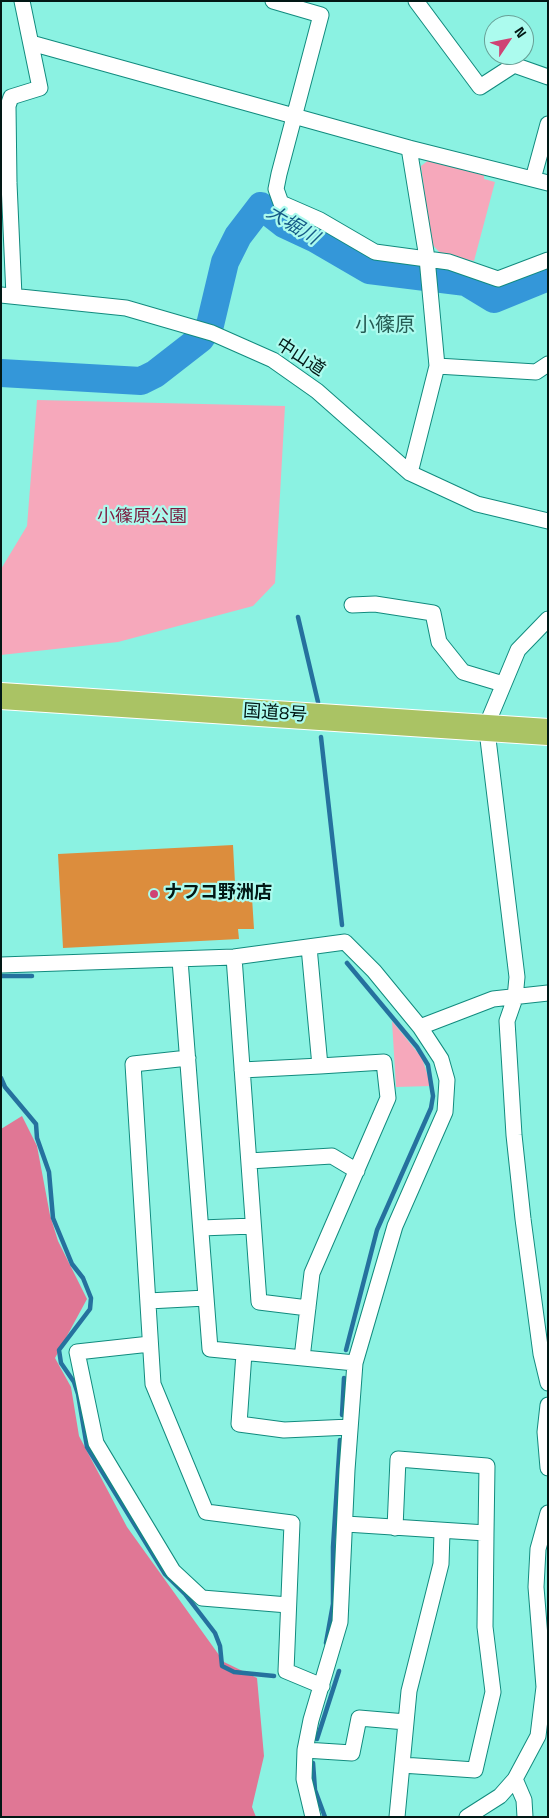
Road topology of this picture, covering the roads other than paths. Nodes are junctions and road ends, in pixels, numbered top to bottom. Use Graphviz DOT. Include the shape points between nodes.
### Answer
graph roads {
  1 [pos="22,1"];
  2 [pos="273,1"];
  3 [pos="416,1"];
  4 [pos="31,43"];
  5 [pos="548,77"];
  6 [pos="5,107"];
  7 [pos="296,115"];
  8 [pos="548,124"];
  9 [pos="409,148"];
  10 [pos="540,181"];
  11 [pos="548,260"];
  12 [pos="427,263"];
  13 [pos="7,295"];
  14 [pos="548,364"];
  15 [pos="437,366"];
  16 [pos="410,473"];
  17 [pos="548,521"];
  18 [pos="352,604"];
  19 [pos="548,620"];
  20 [pos="502,684"];
  21 [pos="1,696"];
  22 [pos="488,728"];
  23 [pos="548,732"];
  24 [pos="309,947"];
  25 [pos="234,957"];
  26 [pos="180,960"];
  27 [pos="1,965"];
  28 [pos="548,993"];
  29 [pos="515,998"];
  30 [pos="420,1027"];
  31 [pos="188,1058"];
  32 [pos="320,1066"];
  33 [pos="242,1070"];
  34 [pos="249,1161"];
  35 [pos="357,1170"];
  36 [pos="253,1226"];
  37 [pos="201,1228"];
  38 [pos="206,1298"];
  39 [pos="148,1301"];
  40 [pos="308,1308"];
  41 [pos="150,1344"];
  42 [pos="244,1352"];
  43 [pos="302,1358"];
  44 [pos="355,1363"];
  45 [pos="548,1383"];
  46 [pos="548,1405"];
  47 [pos="350,1427"];
  48 [pos="548,1468"];
  49 [pos="548,1513"];
  50 [pos="346,1524"];
  51 [pos="394,1528"];
  52 [pos="442,1532"];
  53 [pos="486,1533"];
  54 [pos="288,1605"];
  55 [pos="322,1686"];
  56 [pos="406,1722"];
  57 [pos="305,1750"];
  58 [pos="402,1765"];
  59 [pos="515,1779"];
  60 [pos="313,1817"];
  61 [pos="397,1817"];
  62 [pos="467,1817"];
  63 [pos="525,1817"];
  1 -- 4 [label="street"];
  2 -- 7 [label="street" via="321,15"];
  3 -- 5 [label="street" via="480,87 514,65"];
  4 -- 6 [label="street" via="40,88 11,97"];
  4 -- 7 [label="street"];
  6 -- 13 [label="street"];
  7 -- 9 [label="street"];
  7 -- 12 [label="street" via="276,189 281,203 320,220 374,252"];
  8 -- 10 [label="street"];
  9 -- 10 [label="street"];
  9 -- 12 [label="street"];
  11 -- 12 [label="street" via="498,279 449,262"];
  12 -- 15 [label="street"];
  13 -- 16 [label="street, 中山道" via="126,308 206,331 273,360 317,391"];
  14 -- 15 [label="street" via="536,372"];
  15 -- 16 [label="street"];
  16 -- 17 [label="street, 中山道" via="477,504"];
  18 -- 20 [label="street" via="375,604 432,613 439,642 462,672"];
  19 -- 20 [label="street" via="518,650"];
  20 -- 22 [label="street"];
  21 -- 22 [label="highway, 国道8号"];
  22 -- 23 [label="highway, 国道8号"];
  22 -- 29 [label="street" via="516,977"];
  24 -- 25 [label="street"];
  24 -- 30 [label="street" via="345,942 374,971"];
  24 -- 32 [label="street"];
  25 -- 26 [label="street"];
  25 -- 33 [label="street"];
  26 -- 27 [label="street"];
  26 -- 31 [label="street"];
  28 -- 29 [label="street"];
  29 -- 30 [label="street" via="493,999"];
  29 -- 45 [label="street" via="507,1021 514,1135 522,1219"];
  30 -- 44 [label="street" via="441,1058 447,1080 445,1112 394,1226"];
  31 -- 37 [label="street"];
  31 -- 39 [label="street" via="133,1064"];
  32 -- 33 [label="street"];
  32 -- 35 [label="street" via="384,1062 388,1098"];
  33 -- 34 [label="street"];
  34 -- 35 [label="street" via="332,1156"];
  34 -- 36 [label="street"];
  35 -- 40 [label="street" via="312,1273"];
  36 -- 37 [label="street"];
  36 -- 40 [label="street" via="258,1302"];
  37 -- 38 [label="street"];
  38 -- 39 [label="street"];
  38 -- 42 [label="street" via="210,1349"];
  39 -- 41 [label="street"];
  40 -- 43 [label="street"];
  41 -- 54 [label="street" via="153,1384 206,1512 292,1523"];
  41 -- 54 [label="street" via="77,1352 96,1443 173,1571 202,1598"];
  42 -- 43 [label="street"];
  42 -- 47 [label="street" via="239,1424 284,1430"];
  43 -- 44 [label="street"];
  44 -- 47 [label="street"];
  46 -- 48 [label="street" via="545,1432"];
  47 -- 50 [label="street"];
  49 -- 59 [label="street" via="538,1549 536,1587 544,1687 538,1736"];
  50 -- 51 [label="street"];
  50 -- 55 [label="street" via="340,1622"];
  51 -- 52 [label="street"];
  51 -- 53 [label="street" via="398,1459 487,1466"];
  52 -- 53 [label="street"];
  52 -- 56 [label="street" via="441,1564 409,1691"];
  53 -- 58 [label="street" via="485,1627 493,1692 475,1770"];
  54 -- 55 [label="street" via="286,1671"];
  55 -- 57 [label="street"];
  56 -- 57 [label="street" via="359,1718 352,1753"];
  56 -- 58 [label="street"];
  57 -- 60 [label="street" via="304,1779"];
  58 -- 61 [label="street"];
  59 -- 62 [label="street" via="500,1796"];
  59 -- 63 [label="street" via="524,1800"];
}
